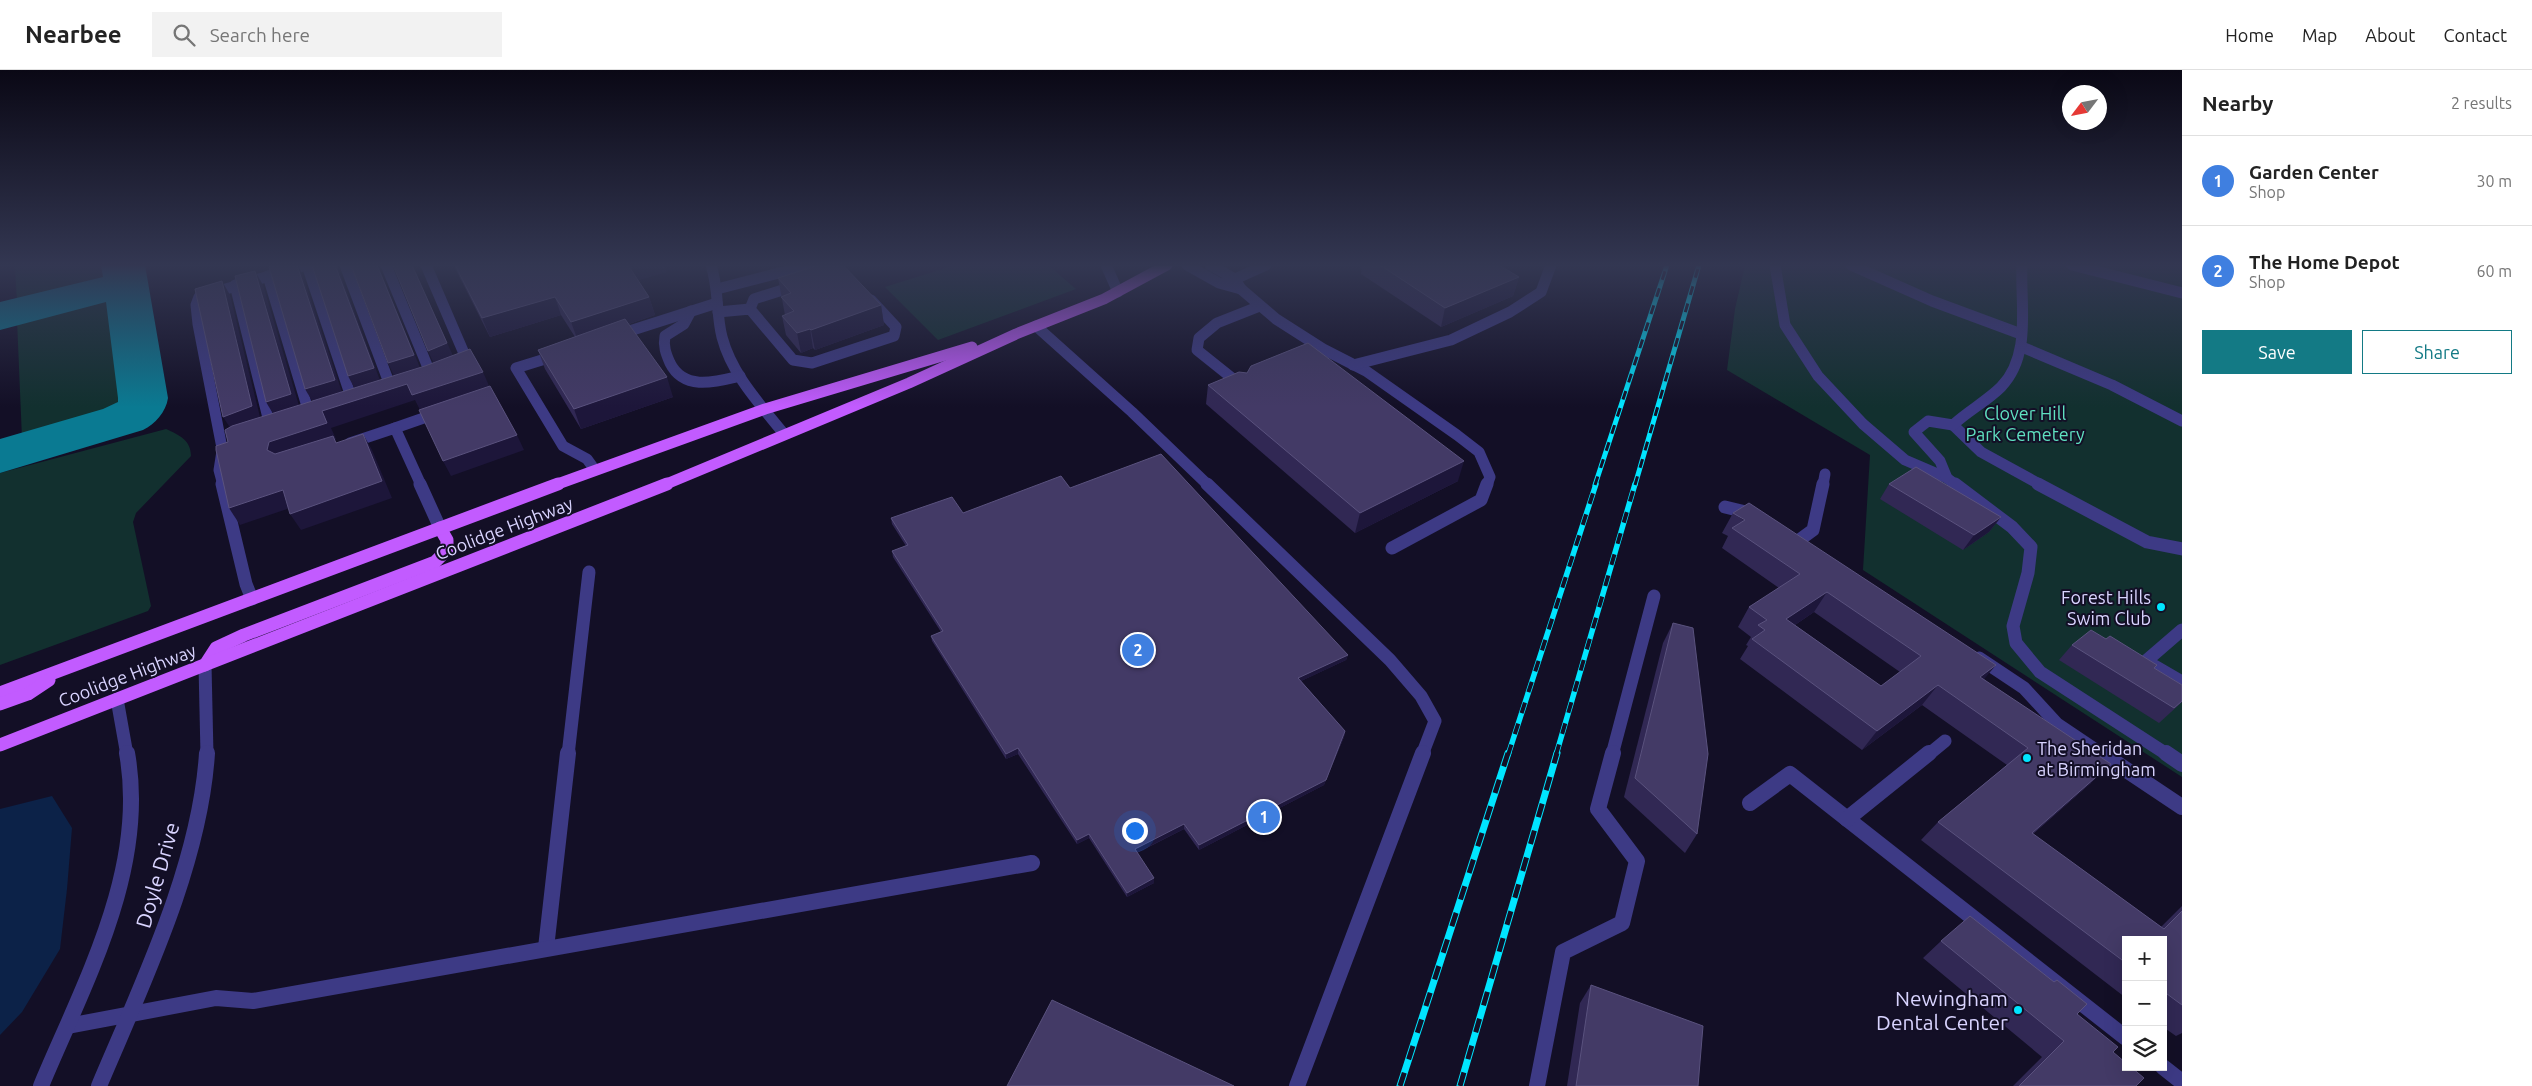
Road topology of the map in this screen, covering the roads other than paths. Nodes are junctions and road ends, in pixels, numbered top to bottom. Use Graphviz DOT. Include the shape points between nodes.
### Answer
graph roads {
  1 [pos="197,312"];
  2 [pos="242,312"];
  3 [pos="279,312"];
  4 [pos="322,312"];
  5 [pos="363,312"];
  6 [pos="407,312"];
  7 [pos="446,312"];
  8 [pos="687,312"];
  9 [pos="690,312"];
  10 [pos="719,312"];
  11 [pos="753,312"];
  12 [pos="883,312"];
  13 [pos="1069,312"];
  14 [pos="1244,312"];
  15 [pos="1268,312"];
  16 [pos="1509,312"];
  17 [pos="1784,312"];
  18 [pos="1963,312"];
  19 [pos="2021,312"];
  20 [pos="1036,326"];
  21 [pos="1016,334"];
  22 [pos="2021,334"];
  23 [pos="608,338"];
  24 [pos="2022,347"];
  25 [pos="571,350"];
  26 [pos="1353,365"];
  27 [pos="740,376"];
  28 [pos="1242,386"];
  29 [pos="391,387"];
  30 [pos="352,400"];
  31 [pos="765,409"];
  32 [pos="449,410"];
  33 [pos="309,413"];
  34 [pos="2182,421"];
  35 [pos="270,426"];
  36 [pos="1953,426"];
  37 [pos="395,428"];
  38 [pos="784,434"];
  39 [pos="233,440"];
  40 [pos="340,446"];
  41 [pos="222,448"];
  42 [pos="595,470"];
  43 [pos="1825,474"];
  44 [pos="1947,478"];
  45 [pos="1725,507"];
  46 [pos="1764,518"];
  47 [pos="440,528"];
  48 [pos="1784,531"];
  49 [pos="1392,548"];
  50 [pos="2182,548"];
  51 [pos="590,572"];
  52 [pos="1654,596"];
  53 [pos="252,599"];
  54 [pos="2182,630"];
  55 [pos="1964,648"];
  56 [pos="205,665"];
  57 [pos="63,670"];
  58 [pos="2182,682"];
  59 [pos="0,693"];
  60 [pos="117,699"];
  61 [pos="0,704"];
  62 [pos="1944,741"];
  63 [pos="0,744"];
  64 [pos="2182,764"];
  65 [pos="1750,803"];
  66 [pos="2182,807"];
  67 [pos="1847,819"];
  68 [pos="1032,863"];
  69 [pos="546,948"];
  70 [pos="129,1015"];
  71 [pos="68,1026"];
  72 [pos="2122,1035"];
  73 [pos="2167,1070"];
  74 [pos="2182,1082"];
  75 [pos="41,1086"];
  76 [pos="99,1086"];
  77 [pos="1297,1086"];
  78 [pos="1537,1086"];
  1 -- 41 [label="street"];
  2 -- 35 [label="street"];
  3 -- 33 [label="street"];
  4 -- 30 [label="street"];
  5 -- 29 [label="street"];
  6 -- 7 [label="street" via="435,374 464,360"];
  8 -- 23 [label="street"];
  9 -- 27 [label="street" via="684,324 665,336 663,344 678,376 690,382 710,384"];
  10 -- 27 [label="street" via="726,351"];
  11 -- 12 [label="street" via="793,360 812,363 894,336 896,326"];
  13 -- 20 [label="main road, Coolidge Highway"];
  14 -- 28 [label="street" via="1217,323 1200,338 1197,350"];
  15 -- 26 [label="street"];
  16 -- 26 [label="street" via="1451,340"];
  17 -- 44 [label="street" via="1786,326 1818,376 1863,424 1904,460"];
  18 -- 22 [label="street"];
  19 -- 22 [label="street"];
  20 -- 21 [label="main road, Coolidge Highway"];
  20 -- 77 [label="street" via="1132,412 1390,660 1413,683 1429,705 1435,721"];
  21 -- 31 [label="main road, Coolidge Highway"];
  21 -- 38 [label="main road, Coolidge Highway" via="909,384"];
  22 -- 24 [label="street"];
  24 -- 34 [label="street" via="2112,385"];
  24 -- 36 [label="street" via="2013,372 2002,386 1963,414"];
  25 -- 42 [label="street" via="516,368 563,446 587,459"];
  26 -- 49 [label="street" via="1412,402 1479,452 1490,477 1482,500"];
  27 -- 31 [label="street"];
  31 -- 38 [label="street"];
  31 -- 42 [label="main road, Coolidge Highway"];
  32 -- 37 [label="street"];
  36 -- 44 [label="street" via="1928,421 1914,432 1940,461"];
  36 -- 50 [label="street" via="1981,452 2124,531 2147,542"];
  37 -- 40 [label="street"];
  37 -- 47 [label="street"];
  38 -- 56 [label="main road, Coolidge Highway" via="645,493"];
  39 -- 41 [label="street"];
  41 -- 53 [label="street" via="219,470"];
  42 -- 47 [label="main road, Coolidge Highway"];
  43 -- 48 [label="street" via="1813,530 1803,543"];
  44 -- 64 [label="street" via="2012,527 2031,548 2028,573 2013,626 2016,643 2040,672"];
  45 -- 46 [label="street"];
  47 -- 53 [label="main road, Coolidge Highway"];
  47 -- 56 [label="main road" via="447,540 447,550 435,562 244,634 216,648"];
  51 -- 69 [label="street"];
  52 -- 78 [label="street" via="1598,809 1637,861 1622,923 1563,952"];
  53 -- 57 [label="main road, Coolidge Highway"];
  54 -- 58 [label="street" via="2146,661"];
  55 -- 66 [label="street" via="2024,688 2071,734"];
  56 -- 60 [label="main road, Coolidge Highway"];
  56 -- 70 [label="street, Doyle Drive" via="208,730 205,770 188,854 169,920"];
  57 -- 59 [label="main road, Coolidge Highway"];
  57 -- 61 [label="main road" via="28,694"];
  60 -- 63 [label="main road, Coolidge Highway"];
  60 -- 71 [label="street, Doyle Drive" via="129,765 130,821 121,881 101,944"];
  62 -- 67 [label="street"];
  65 -- 67 [label="street" via="1790,774"];
  67 -- 72 [label="street"];
  68 -- 69 [label="street"];
  69 -- 70 [label="street" via="253,1001 216,998"];
  70 -- 71 [label="street"];
  70 -- 76 [label="street, Doyle Drive"];
  71 -- 75 [label="street, Doyle Drive"];
  73 -- 74 [label="street"];
}
